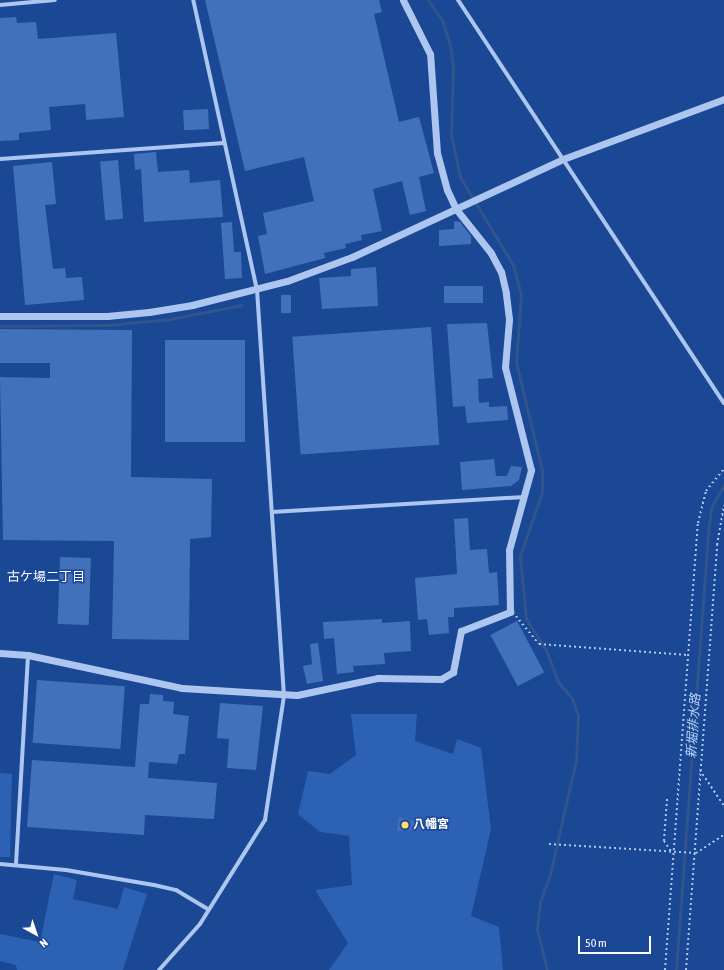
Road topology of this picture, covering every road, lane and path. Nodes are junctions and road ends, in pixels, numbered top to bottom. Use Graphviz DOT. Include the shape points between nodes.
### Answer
graph roads {
  1 [pos="55,0"];
  2 [pos="193,0"];
  3 [pos="403,0"];
  4 [pos="458,0"];
  5 [pos="0,5"];
  6 [pos="724,99"];
  7 [pos="223,143"];
  8 [pos="0,159"];
  9 [pos="563,159"];
  10 [pos="456,209"];
  11 [pos="257,290"];
  12 [pos="0,316"];
  13 [pos="724,403"];
  14 [pos="724,469"];
  15 [pos="521,497"];
  16 [pos="724,506"];
  17 [pos="272,512"];
  18 [pos="510,612"];
  19 [pos="0,653"];
  20 [pos="28,654"];
  21 [pos="688,655"];
  22 [pos="284,696"];
  23 [pos="700,770"];
  24 [pos="667,799"];
  25 [pos="724,806"];
  26 [pos="724,835"];
  27 [pos="549,844"];
  28 [pos="673,852"];
  29 [pos="696,853"];
  30 [pos="0,864"];
  31 [pos="16,864"];
  32 [pos="208,909"];
  33 [pos="159,970"];
  34 [pos="665,970"];
  35 [pos="686,970"];
  1 -- 5 [label="street"];
  2 -- 7 [label="street"];
  3 -- 10 [label="street" via="430,54 438,153"];
  4 -- 9 [label="street"];
  6 -- 9 [label="street"];
  7 -- 8 [label="street"];
  7 -- 11 [label="street"];
  9 -- 10 [label="street"];
  9 -- 13 [label="street"];
  10 -- 11 [label="street" via="352,257"];
  10 -- 15 [label="street" via="491,253 501,272 506,293 509,319 505,367 531,470"];
  11 -- 12 [label="street" via="192,305 107,316"];
  11 -- 17 [label="street"];
  14 -- 21 [label="path" via="706,491 698,523"];
  15 -- 17 [label="street"];
  15 -- 18 [label="street" via="509,550"];
  16 -- 23 [label="path" via="716,545"];
  17 -- 22 [label="street"];
  18 -- 21 [label="path" via="522,620 539,644"];
  18 -- 22 [label="street" via="461,631 453,672 441,679 378,678"];
  19 -- 20 [label="street"];
  20 -- 22 [label="street" via="182,688"];
  20 -- 31 [label="street"];
  21 -- 28 [label="path"];
  22 -- 32 [label="street" via="265,820"];
  23 -- 25 [label="path"];
  23 -- 29 [label="path"];
  24 -- 28 [label="path" via="664,841"];
  26 -- 29 [label="path"];
  27 -- 28 [label="path"];
  28 -- 29 [label="path"];
  28 -- 34 [label="path"];
  29 -- 35 [label="path"];
  30 -- 31 [label="street"];
  31 -- 32 [label="street" via="176,890"];
  32 -- 33 [label="street"];
}
